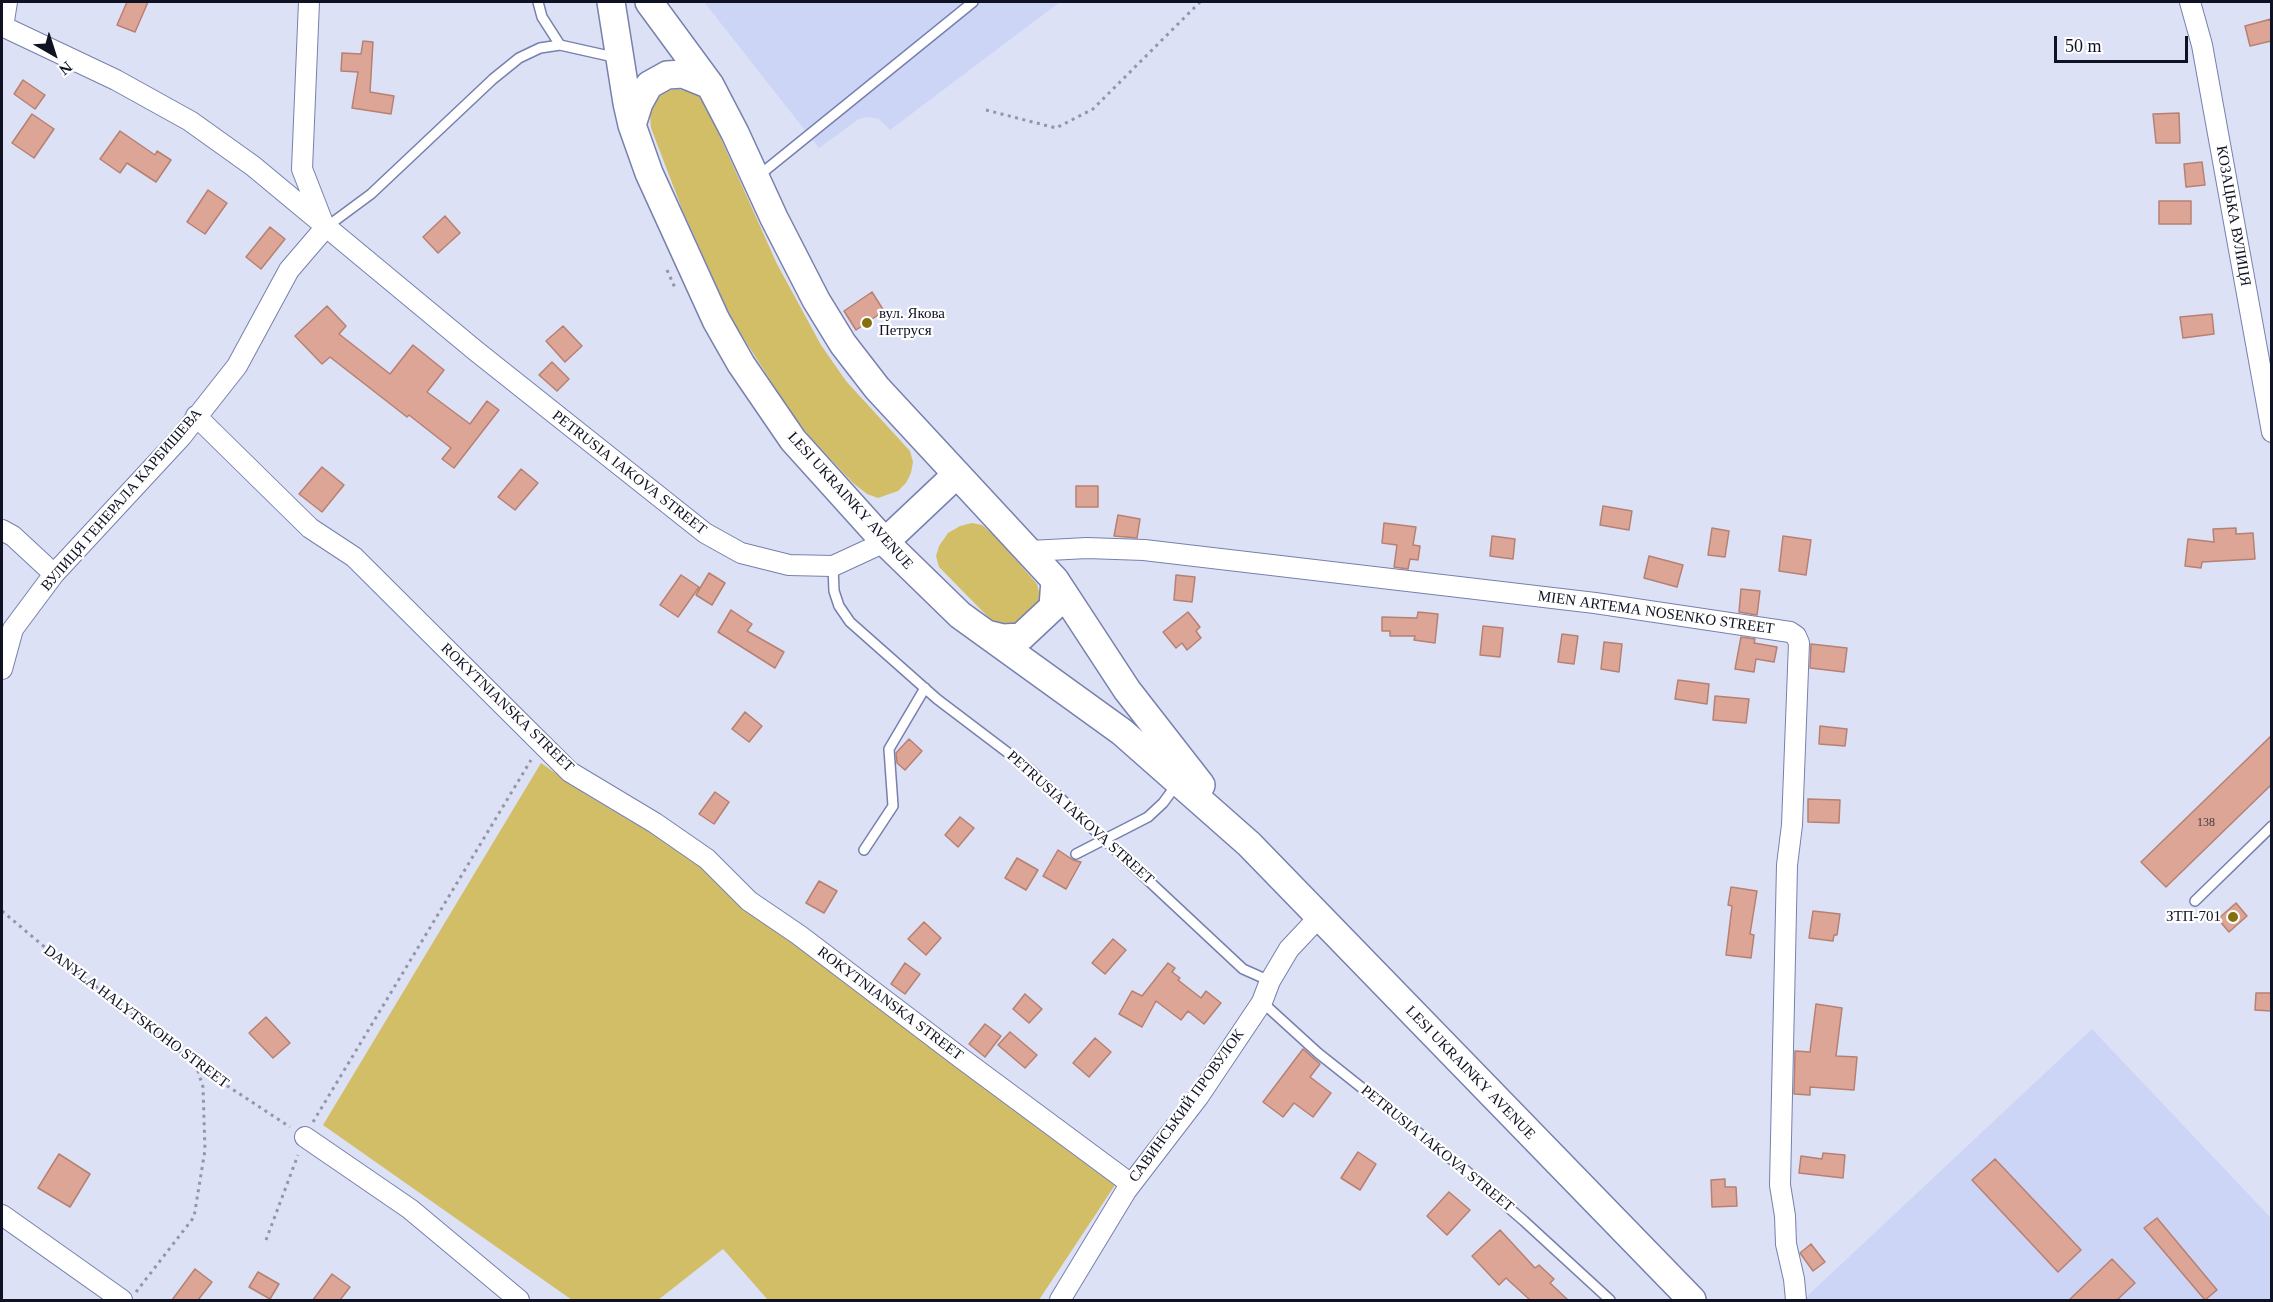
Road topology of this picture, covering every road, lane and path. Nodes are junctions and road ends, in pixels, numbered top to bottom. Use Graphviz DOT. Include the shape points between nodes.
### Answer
graph roads {
  1 [pos="7,2"];
  2 [pos="309,2"];
  3 [pos="538,2"];
  4 [pos="611,2"];
  5 [pos="649,2"];
  6 [pos="973,2"];
  7 [pos="1200,2"];
  8 [pos="2190,2"];
  9 [pos="2,26"];
  10 [pos="560,45"];
  11 [pos="620,58"];
  12 [pos="710,85"];
  13 [pos="986,110"];
  14 [pos="632,125"];
  15 [pos="756,178"];
  16 [pos="325,228"];
  17 [pos="196,416"];
  18 [pos="2271,432"];
  19 [pos="957,474"];
  20 [pos="2,530"];
  21 [pos="885,543"];
  22 [pos="1030,551"];
  23 [pos="832,566"];
  24 [pos="54,574"];
  25 [pos="1055,580"];
  26 [pos="982,632"];
  27 [pos="2,669"];
  28 [pos="925,688"];
  29 [pos="541,744"];
  30 [pos="1179,782"];
  31 [pos="2271,826"];
  32 [pos="1105,839"];
  33 [pos="1249,844"];
  34 [pos="864,850"];
  35 [pos="1076,854"];
  36 [pos="2194,901"];
  37 [pos="2,911"];
  38 [pos="1320,916"];
  39 [pos="1270,981"];
  40 [pos="1262,1002"];
  41 [pos="197,1066"];
  42 [pos="305,1137"];
  43 [pos="1131,1184"];
  44 [pos="2,1215"];
  45 [pos="266,1240"];
  46 [pos="129,1296"];
  47 [pos="1688,1299"];
  48 [pos="519,1300"];
  49 [pos="1060,1300"];
  50 [pos="1610,1300"];
  51 [pos="1796,1300"];
  1 -- 9 [label="street"];
  2 -- 16 [label="street" via="302,170"];
  3 -- 10 [label="lane" via="542,17"];
  4 -- 11 [label="street, LESI UKRAINKY AVENUE"];
  5 -- 12 [label="street, LESI UKRAINKY AVENUE"];
  6 -- 15 [label="lane"];
  7 -- 13 [label="path" via="1093,109 1056,128"];
  8 -- 18 [label="street, КОЗАЦЬКА ВУЛИЦЯ" via="2202,45"];
  9 -- 16 [label="street, PETRUSIA IAKOVA STREET" via="116,80 190,121 253,166"];
  10 -- 11 [label="lane"];
  10 -- 16 [label="lane" via="540,48 519,58 371,194"];
  11 -- 14 [label="street, LESI UKRAINKY AVENUE"];
  12 -- 14 [label="street" via="682,74 667,75 649,85"];
  12 -- 15 [label="street, LESI UKRAINKY AVENUE"];
  14 -- 21 [label="street, LESI UKRAINKY AVENUE" via="704,296 741,364 793,440"];
  15 -- 19 [label="street, LESI UKRAINKY AVENUE" via="816,300 843,344 877,388"];
  16 -- 17 [label="street, ВУЛИЦЯ ГЕНЕРАЛА КАРБИШЕВА" via="289,270 237,366"];
  16 -- 23 [label="street, PETRUSIA IAKOVA STREET" via="705,533 741,553 789,565"];
  17 -- 24 [label="street, ВУЛИЦЯ ГЕНЕРАЛА КАРБИШЕВА"];
  17 -- 29 [label="street, ROKYTNIANSKA STREET" via="310,528 354,557"];
  19 -- 21 [label="street"];
  19 -- 22 [label="street, LESI UKRAINKY AVENUE"];
  20 -- 24 [label="street"];
  21 -- 23 [label="street"];
  21 -- 26 [label="street, LESI UKRAINKY AVENUE"];
  22 -- 25 [label="street, LESI UKRAINKY AVENUE"];
  22 -- 51 [label="street, MIEN ARTEMA NOSENKO STREET" via="1144,550 1595,603 1796,636 1799,643 1787,865 1780,1185"];
  23 -- 28 [label="lane, PETRUSIA IAKOVA STREET" via="834,591 850,622"];
  24 -- 27 [label="street, ВУЛИЦЯ ГЕНЕРАЛА КАРБИШЕВА" via="13,629"];
  25 -- 26 [label="street" via="1053,607 1021,637 1003,638"];
  25 -- 33 [label="street, LESI UKRAINKY AVENUE" via="1133,698"];
  26 -- 30 [label="street, LESI UKRAINKY AVENUE" via="1104,717"];
  28 -- 32 [label="lane, PETRUSIA IAKOVA STREET" via="1028,768"];
  28 -- 34 [label="lane" via="889,750 893,806"];
  29 -- 42 [label="path"];
  29 -- 43 [label="street, ROKYTNIANSKA STREET" via="570,772 707,859 749,901 799,934"];
  30 -- 32 [label="lane" via="1148,817"];
  30 -- 33 [label="street, LESI UKRAINKY AVENUE"];
  31 -- 36 [label="lane"];
  32 -- 35 [label="lane"];
  32 -- 39 [label="lane, PETRUSIA IAKOVA STREET" via="1243,969"];
  33 -- 38 [label="street, LESI UKRAINKY AVENUE"];
  37 -- 41 [label="path, DANYLA HALYTSKOHO STREET"];
  38 -- 39 [label="street, САВИНСЬКИЙ ПРОВУЛОК" via="1289,949"];
  38 -- 47 [label="street, LESI UKRAINKY AVENUE"];
  39 -- 40 [label="street, САВИНСЬКИЙ ПРОВУЛОК"];
  40 -- 43 [label="street, САВИНСЬКИЙ ПРОВУЛОК"];
  40 -- 50 [label="lane, PETRUSIA IAKOVA STREET" via="1318,1053 1464,1169"];
  41 -- 42 [label="path, DANYLA HALYTSKOHO STREET"];
  41 -- 46 [label="path" via="203,1087 205,1150 194,1217"];
  42 -- 45 [label="path"];
  42 -- 48 [label="street" via="410,1209"];
  43 -- 49 [label="street, САВИНСЬКИЙ ПРОВУЛОК"];
  44 -- 46 [label="street"];
}
